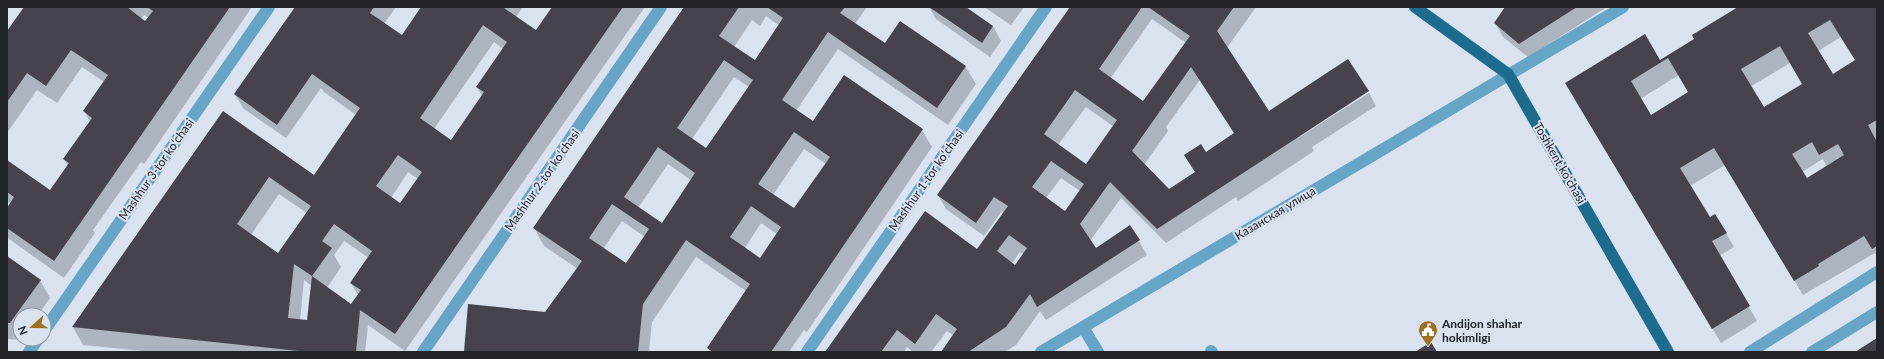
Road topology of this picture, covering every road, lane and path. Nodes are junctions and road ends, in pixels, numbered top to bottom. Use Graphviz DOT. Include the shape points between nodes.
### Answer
graph roads {
  1 [pos="269,7"];
  2 [pos="661,7"];
  3 [pos="1046,7"];
  4 [pos="1415,7"];
  5 [pos="1623,7"];
  6 [pos="1508,74"];
  7 [pos="1877,272"];
  8 [pos="1877,312"];
  9 [pos="52,319"];
  10 [pos="1083,327"];
  11 [pos="423,352"];
  12 [pos="807,352"];
  13 [pos="1041,352"];
  14 [pos="1098,352"];
  15 [pos="1668,352"];
  16 [pos="1750,352"];
  17 [pos="1812,352"];
  1 -- 9 [label="street, Mashhur 3-tor koʻchasi"];
  2 -- 11 [label="street, Mashhur 2-tor koʻchasi"];
  3 -- 12 [label="street, Mashhur 1-tor koʻchasi"];
  4 -- 6 [label="main road, Toshkent ko'chasi"];
  5 -- 6 [label="street, Казанская улица"];
  6 -- 10 [label="street, Казанская улица"];
  6 -- 15 [label="main road, Toshkent ko'chasi"];
  7 -- 16 [label="street"];
  8 -- 17 [label="street"];
  10 -- 13 [label="street, Казанская улица"];
  10 -- 14 [label="street"];
}
